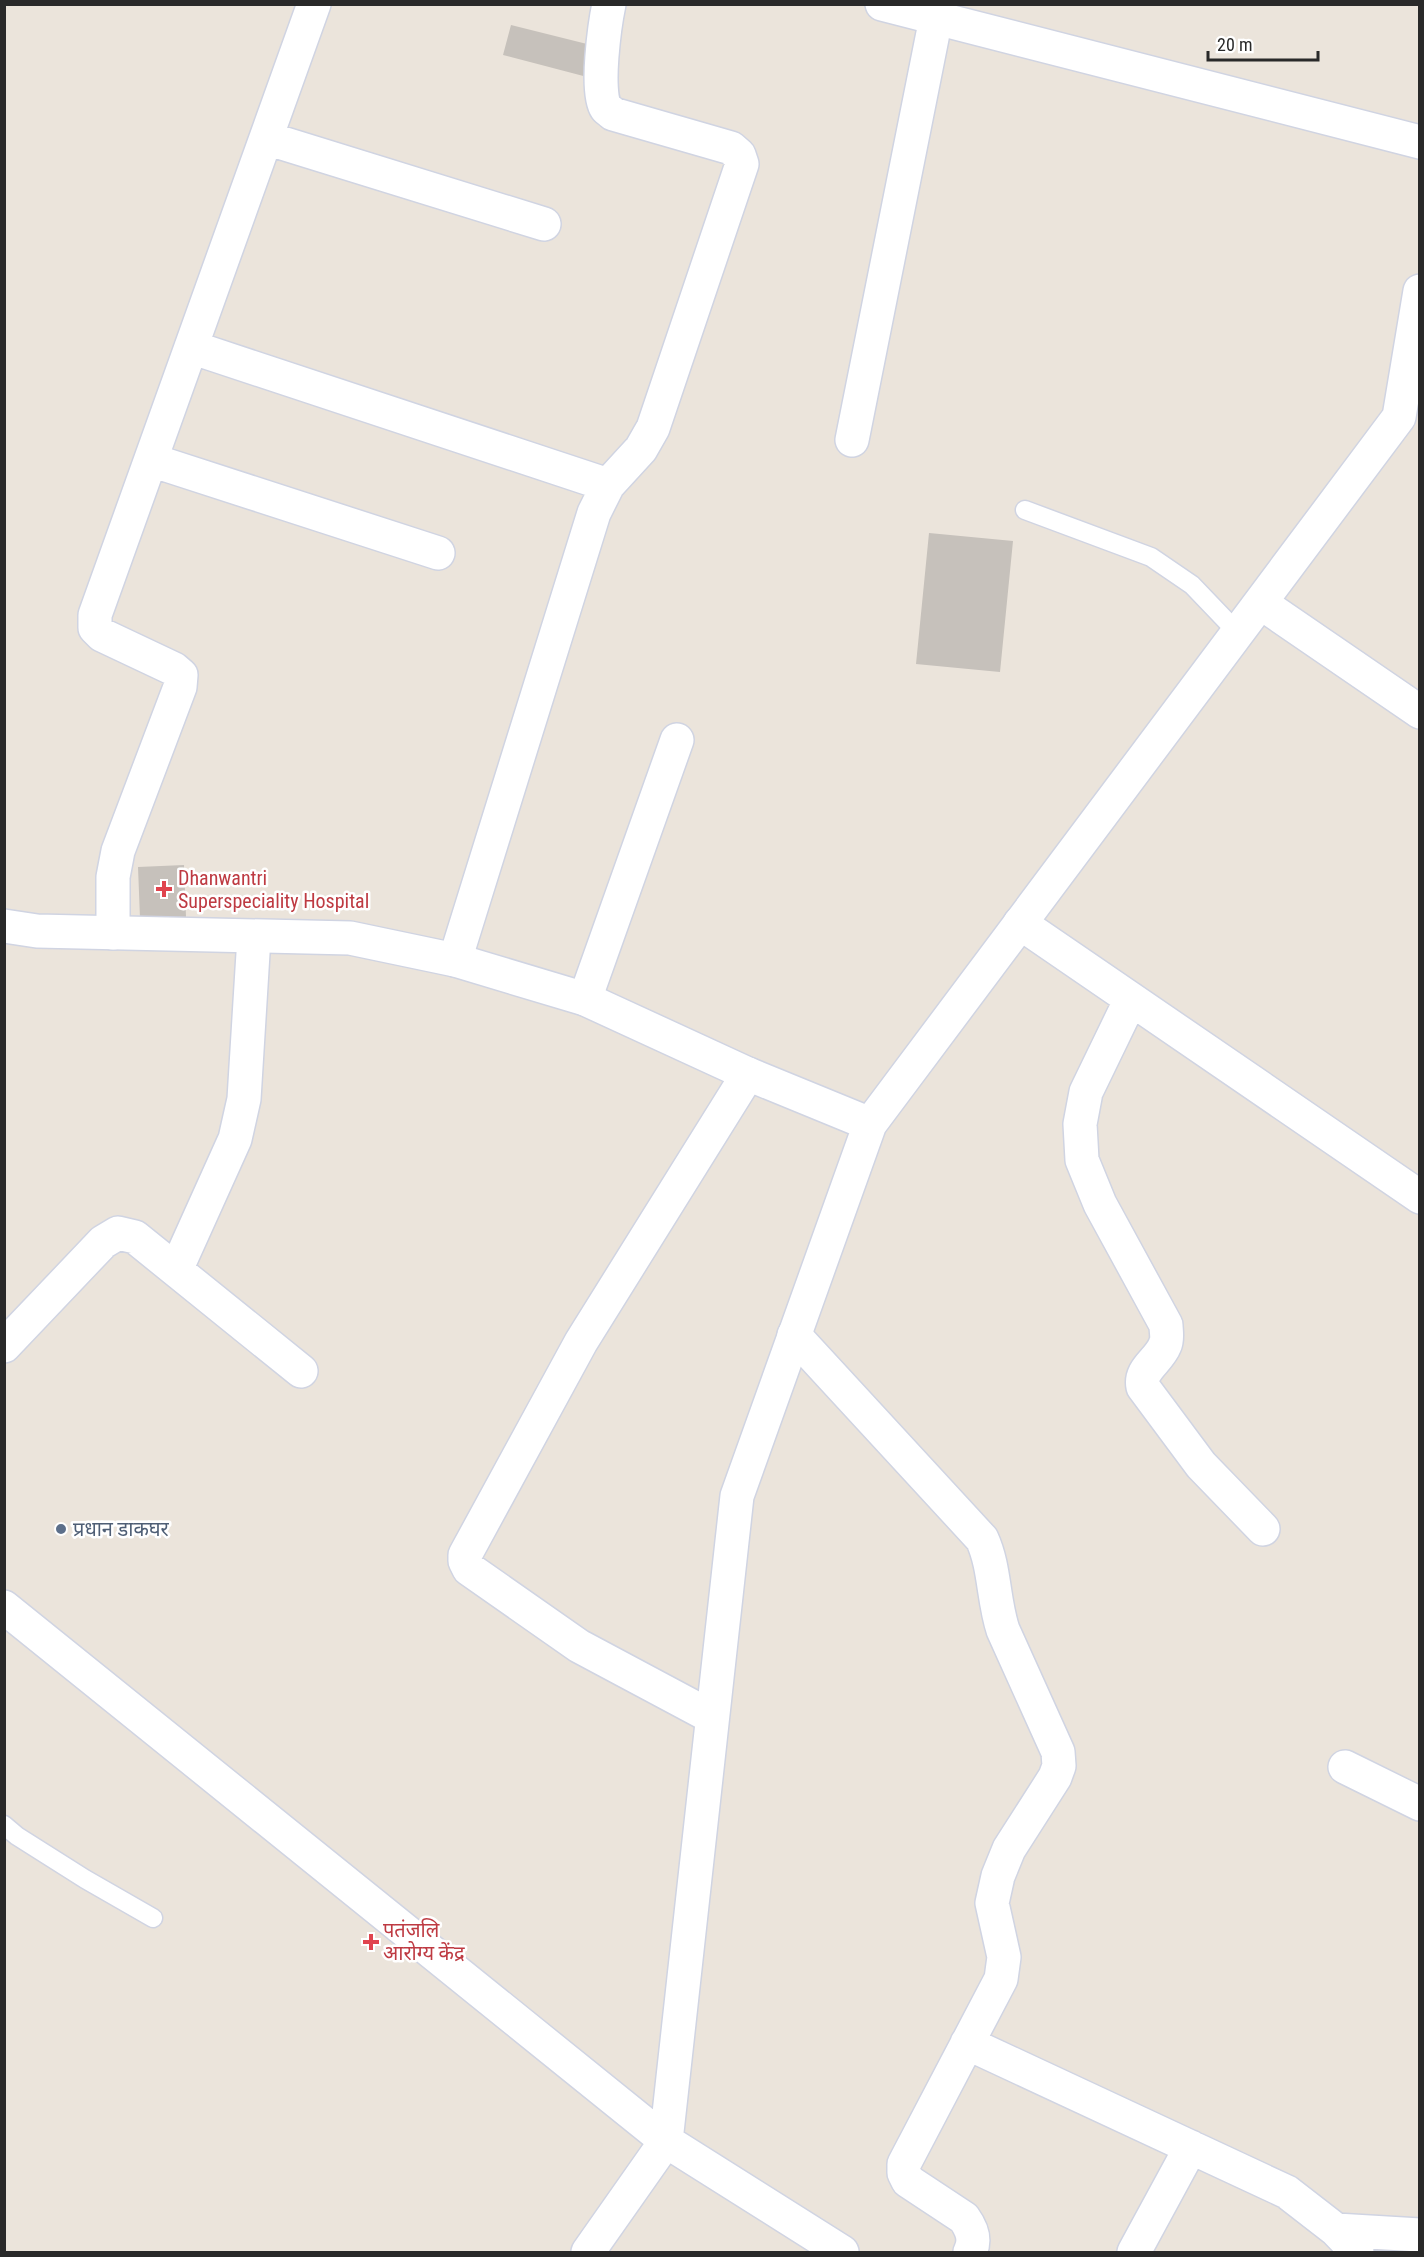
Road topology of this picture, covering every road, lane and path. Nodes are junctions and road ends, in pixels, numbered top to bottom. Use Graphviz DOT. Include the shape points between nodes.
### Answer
graph roads {
  1 [pos="314,4"];
  2 [pos="609,4"];
  3 [pos="882,4"];
  4 [pos="936,18"];
  5 [pos="266,138"];
  6 [pos="1419,142"];
  7 [pos="544,224"];
  8 [pos="1419,291"];
  9 [pos="191,347"];
  10 [pos="1415,347"];
  11 [pos="852,440"];
  12 [pos="151,460"];
  13 [pos="608,485"];
  14 [pos="1025,510"];
  15 [pos="438,553"];
  16 [pos="1261,603"];
  17 [pos="1238,632"];
  18 [pos="1419,712"];
  19 [pos="677,740"];
  20 [pos="1020,923"];
  21 [pos="4,926"];
  22 [pos="113,933"];
  23 [pos="254,937"];
  24 [pos="455,960"];
  25 [pos="585,999"];
  26 [pos="1131,999"];
  27 [pos="748,1074"];
  28 [pos="870,1124"];
  29 [pos="1419,1197"];
  30 [pos="176,1270"];
  31 [pos="794,1335"];
  32 [pos="4,1346"];
  33 [pos="302,1371"];
  34 [pos="1263,1529"];
  35 [pos="4,1607"];
  36 [pos="712,1717"];
  37 [pos="1345,1767"];
  38 [pos="1419,1804"];
  39 [pos="4,1825"];
  40 [pos="153,1918"];
  41 [pos="968,2043"];
  42 [pos="666,2141"];
  43 [pos="1191,2147"];
  44 [pos="1419,2235"];
  45 [pos="1346,2241"];
  46 [pos="588,2253"];
  47 [pos="842,2253"];
  48 [pos="970,2253"];
  49 [pos="1134,2253"];
  1 -- 5 [label="street"];
  2 -- 13 [label="street" via="602,60 606,107 613,114 731,148 742,164 653,428 641,449"];
  3 -- 4 [label="street"];
  4 -- 6 [label="street"];
  4 -- 11 [label="street"];
  5 -- 7 [label="street"];
  5 -- 9 [label="street"];
  8 -- 10 [label="street"];
  9 -- 12 [label="street"];
  9 -- 13 [label="street"];
  10 -- 16 [label="street" via="1399,417"];
  12 -- 15 [label="street"];
  12 -- 22 [label="street" via="95,615 95,627 102,635 181,675 180,687 118,851 113,877"];
  13 -- 24 [label="street" via="594,513"];
  14 -- 17 [label="lane" via="1151,557 1192,585"];
  16 -- 17 [label="street"];
  16 -- 18 [label="street"];
  17 -- 20 [label="street"];
  19 -- 25 [label="street"];
  20 -- 26 [label="street"];
  20 -- 28 [label="street"];
  21 -- 22 [label="street"];
  22 -- 23 [label="street"];
  23 -- 24 [label="street" via="350,938"];
  23 -- 30 [label="street" via="244,1099 235,1139"];
  24 -- 25 [label="street"];
  25 -- 27 [label="street"];
  26 -- 29 [label="street"];
  26 -- 34 [label="street" via="1086,1092 1080,1124 1082,1160 1100,1204 1166,1325 1166,1345 1144,1374 1143,1388 1201,1465"];
  27 -- 28 [label="street"];
  27 -- 36 [label="street" via="580,1342 465,1555 469,1569 579,1646"];
  28 -- 31 [label="street"];
  30 -- 32 [label="street" via="135,1237 118,1233 103,1242"];
  30 -- 33 [label="street"];
  31 -- 36 [label="street" via="737,1496"];
  31 -- 41 [label="street" via="982,1539 989,1554 1003,1630 1058,1752 1055,1777 1010,1849 998,1876 992,1903 1004,1957 1001,1979"];
  35 -- 42 [label="street"];
  36 -- 42 [label="street"];
  37 -- 38 [label="street"];
  39 -- 40 [label="lane"];
  41 -- 43 [label="street"];
  41 -- 48 [label="street" via="904,2164 904,2173 908,2181 964,2218 973,2236"];
  42 -- 46 [label="street"];
  42 -- 47 [label="street"];
  43 -- 45 [label="street" via="1287,2192"];
  43 -- 49 [label="street"];
  44 -- 45 [label="street"];
}
